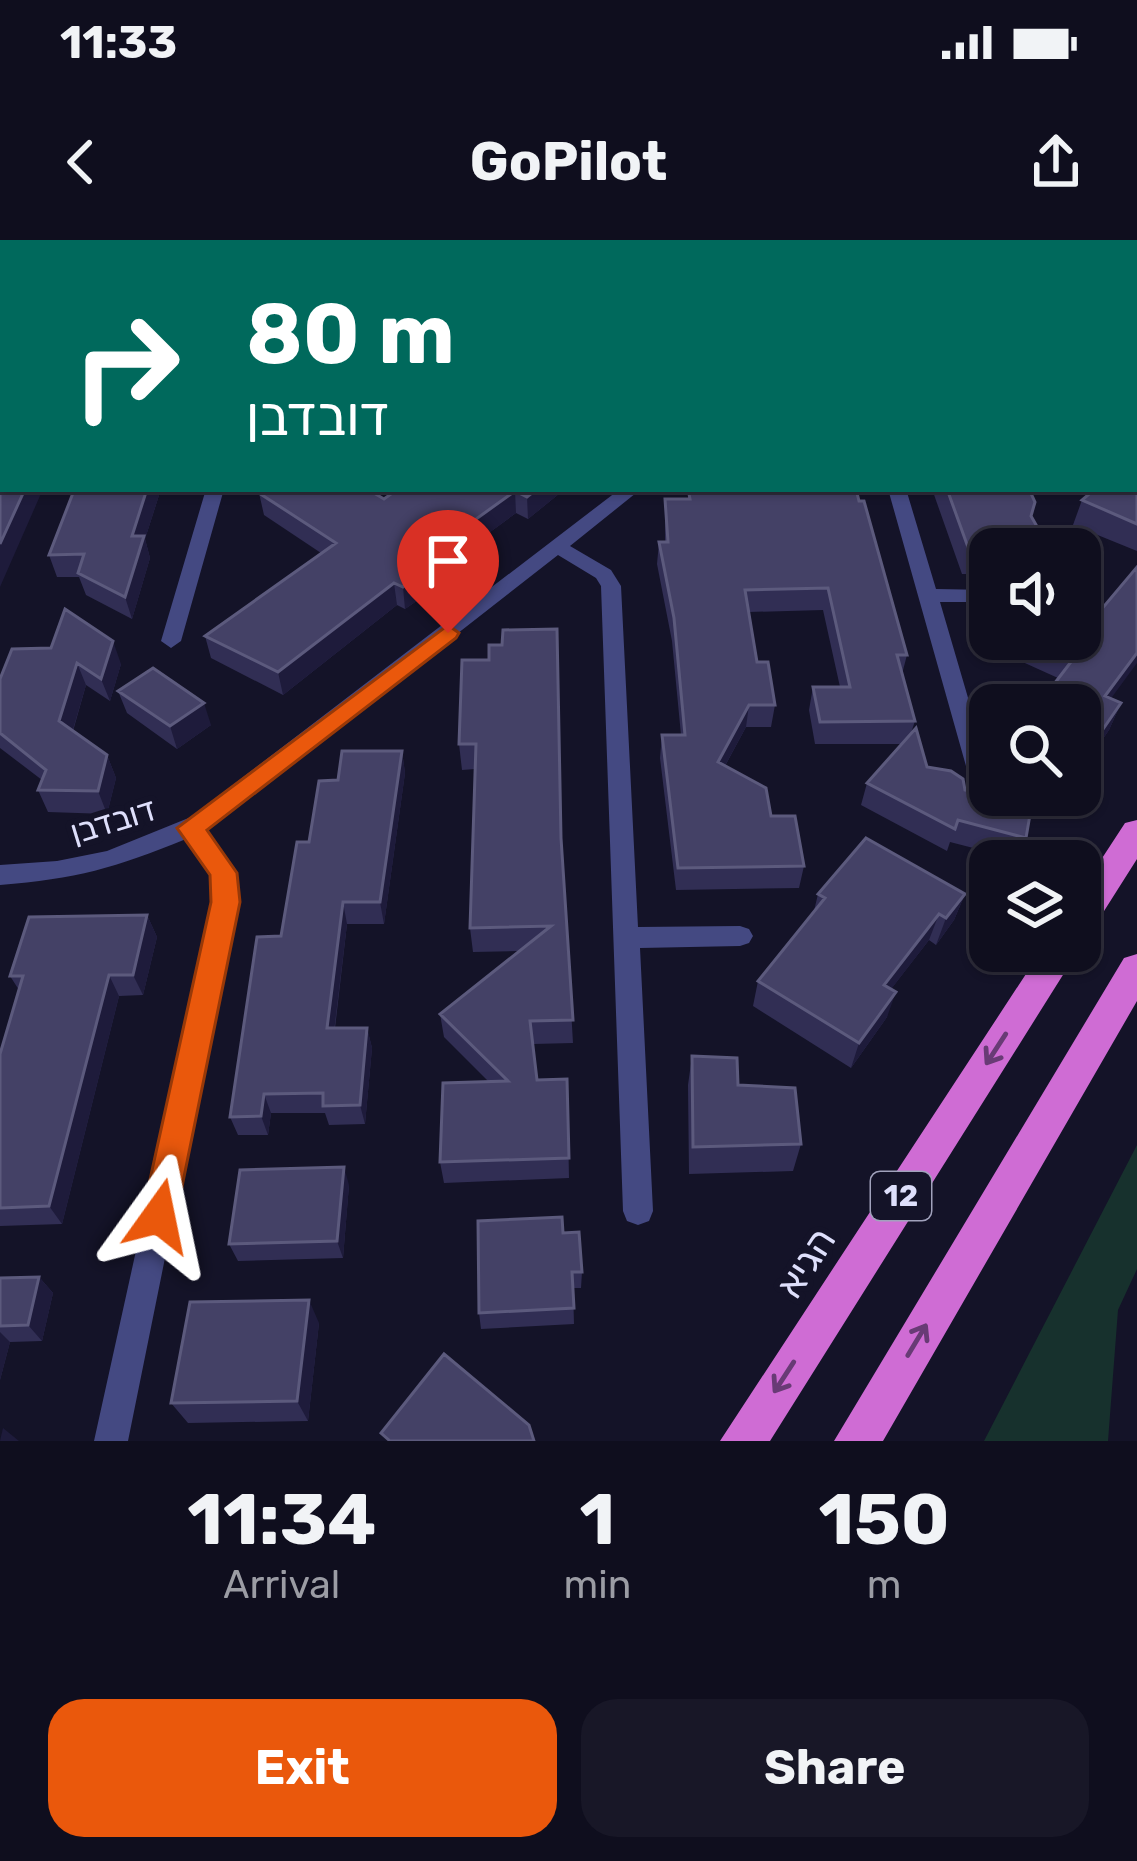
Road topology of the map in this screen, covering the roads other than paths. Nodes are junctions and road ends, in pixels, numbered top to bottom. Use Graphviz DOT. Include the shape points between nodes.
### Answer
graph roads {
  1 [pos="214,492"];
  2 [pos="628,492"];
  3 [pos="897,492"];
  4 [pos="558,547"];
  5 [pos="928,596"];
  6 [pos="969,596"];
  7 [pos="171,641"];
  8 [pos="969,738"];
  9 [pos="191,828"];
  10 [pos="1137,832"];
  11 [pos="0,875"];
  12 [pos="1101,888"];
  13 [pos="740,936"];
  14 [pos="626,938"];
  15 [pos="1137,969"];
  16 [pos="1046,972"];
  17 [pos="638,1210"];
  18 [pos="111,1441"];
  19 [pos="742,1441"];
  20 [pos="857,1441"];
  1 -- 7 [label="street"];
  2 -- 4 [label="street, דובדבן"];
  3 -- 5 [label="street"];
  4 -- 9 [label="street, דובדבן"];
  4 -- 14 [label="street" via="611,586"];
  5 -- 6 [label="street"];
  5 -- 8 [label="street"];
  9 -- 11 [label="street, דובדבן" via="111,860"];
  9 -- 18 [label="street" via="224,873 226,902"];
  10 -- 12 [label="highway"];
  13 -- 14 [label="street"];
  14 -- 17 [label="street"];
  20 -- 15 [label="highway, 12, one-way"];
  16 -- 19 [label="highway, הגיא / 12, one-way"];
}
